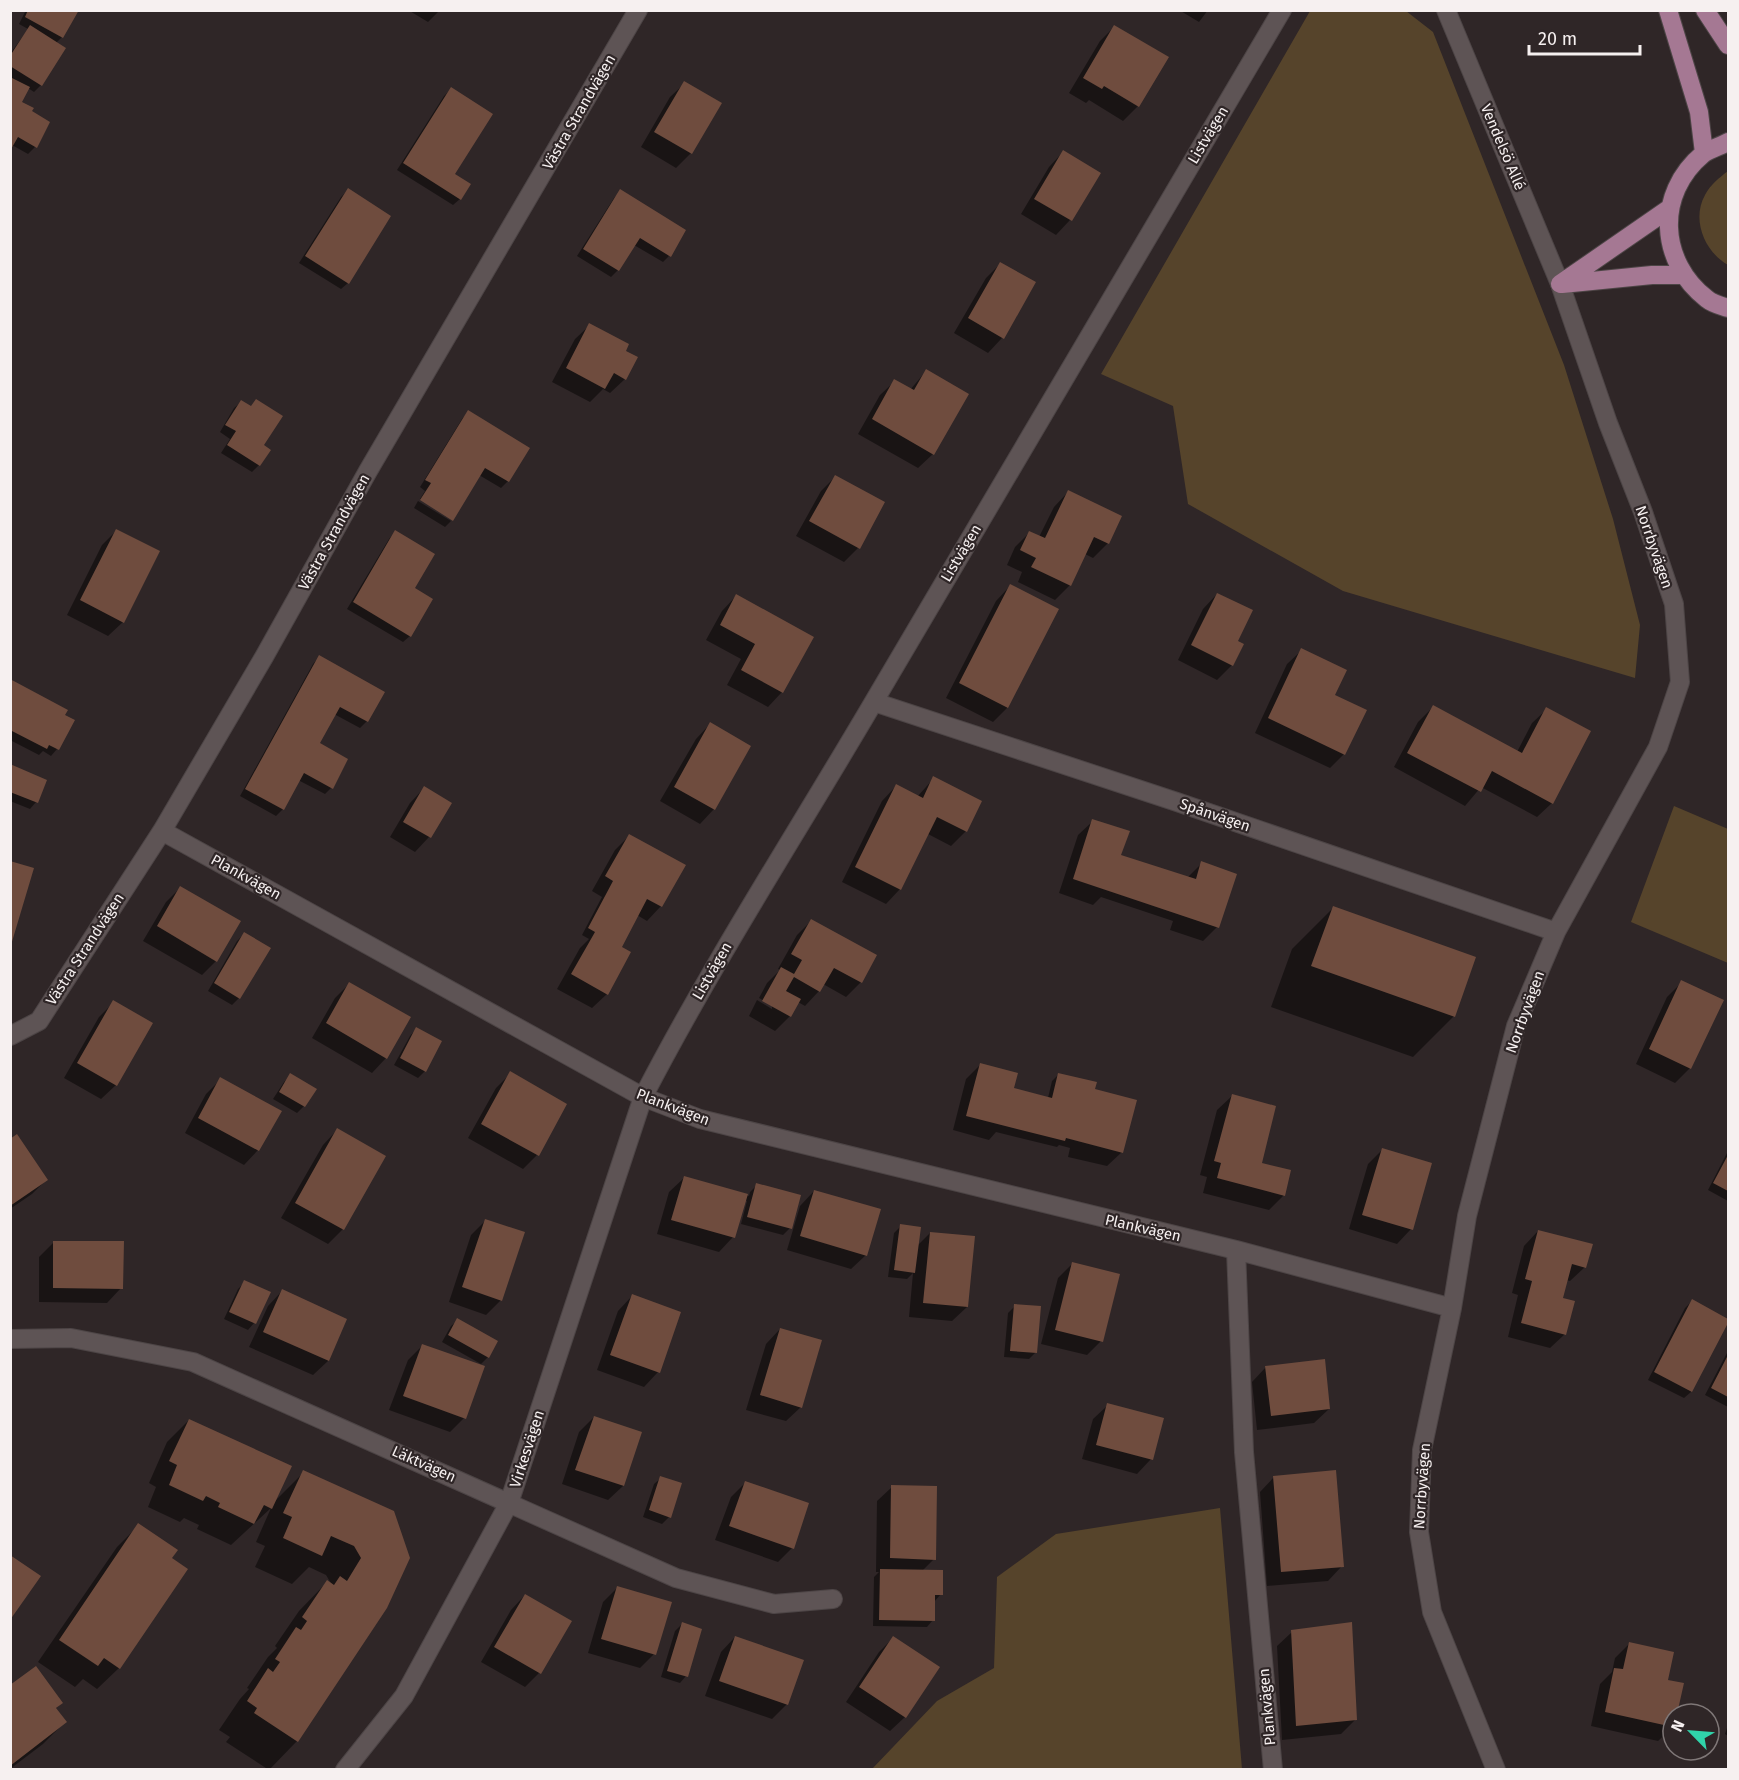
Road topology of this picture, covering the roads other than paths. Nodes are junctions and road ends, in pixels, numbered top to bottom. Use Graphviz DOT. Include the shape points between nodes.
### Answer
graph roads {
  1 [pos="638,10"];
  2 [pos="1282,10"];
  3 [pos="1446,10"];
  4 [pos="1668,10"];
  5 [pos="1705,10"];
  6 [pos="1728,45"];
  7 [pos="1728,142"];
  8 [pos="1704,153"];
  9 [pos="1670,208"];
  10 [pos="1683,275"];
  11 [pos="1560,284"];
  12 [pos="1728,309"];
  13 [pos="874,702"];
  14 [pos="162,831"];
  15 [pos="1556,932"];
  16 [pos="10,1036"];
  17 [pos="643,1097"];
  18 [pos="1236,1250"];
  19 [pos="1452,1308"];
  20 [pos="10,1339"];
  21 [pos="509,1503"];
  22 [pos="833,1599"];
  23 [pos="345,1770"];
  24 [pos="1273,1770"];
  25 [pos="1496,1770"];
  1 -- 14 [label="street, Västra Strandvägen"];
  2 -- 13 [label="street, Listvägen"];
  3 -- 11 [label="street, Vendelsö Allé"];
  4 -- 8 [label="main road" via="1699,112"];
  5 -- 6 [label="main road"];
  7 -- 8 [label="main road"];
  8 -- 9 [label="main road" via="1682,178"];
  9 -- 10 [label="main road" via="1669,242"];
  9 -- 11 [label="main road"];
  10 -- 11 [label="main road"];
  10 -- 12 [label="main road" via="1708,301"];
  11 -- 15 [label="street, Norrbyvägen" via="1674,604 1680,682 1658,747"];
  13 -- 15 [label="street, Spånvägen"];
  13 -- 17 [label="street, Listvägen" via="702,987"];
  14 -- 16 [label="street, Västra Strandvägen" via="39,1021"];
  14 -- 17 [label="street, Plankvägen"];
  15 -- 19 [label="street, Norrbyvägen" via="1516,1026 1467,1216"];
  17 -- 18 [label="street, Plankvägen" via="700,1119"];
  17 -- 21 [label="street, Virkesvägen"];
  18 -- 19 [label="street, Plankvägen"];
  18 -- 24 [label="street, Plankvägen" via="1244,1452"];
  19 -- 25 [label="street, Norrbyvägen" via="1422,1450 1419,1532 1432,1612"];
  20 -- 21 [label="street, Läktvägen" via="71,1338 193,1362"];
  21 -- 22 [label="street, Läktvägen" via="676,1578 774,1604"];
  21 -- 23 [label="street, Virkesvägen" via="404,1696"];
}
